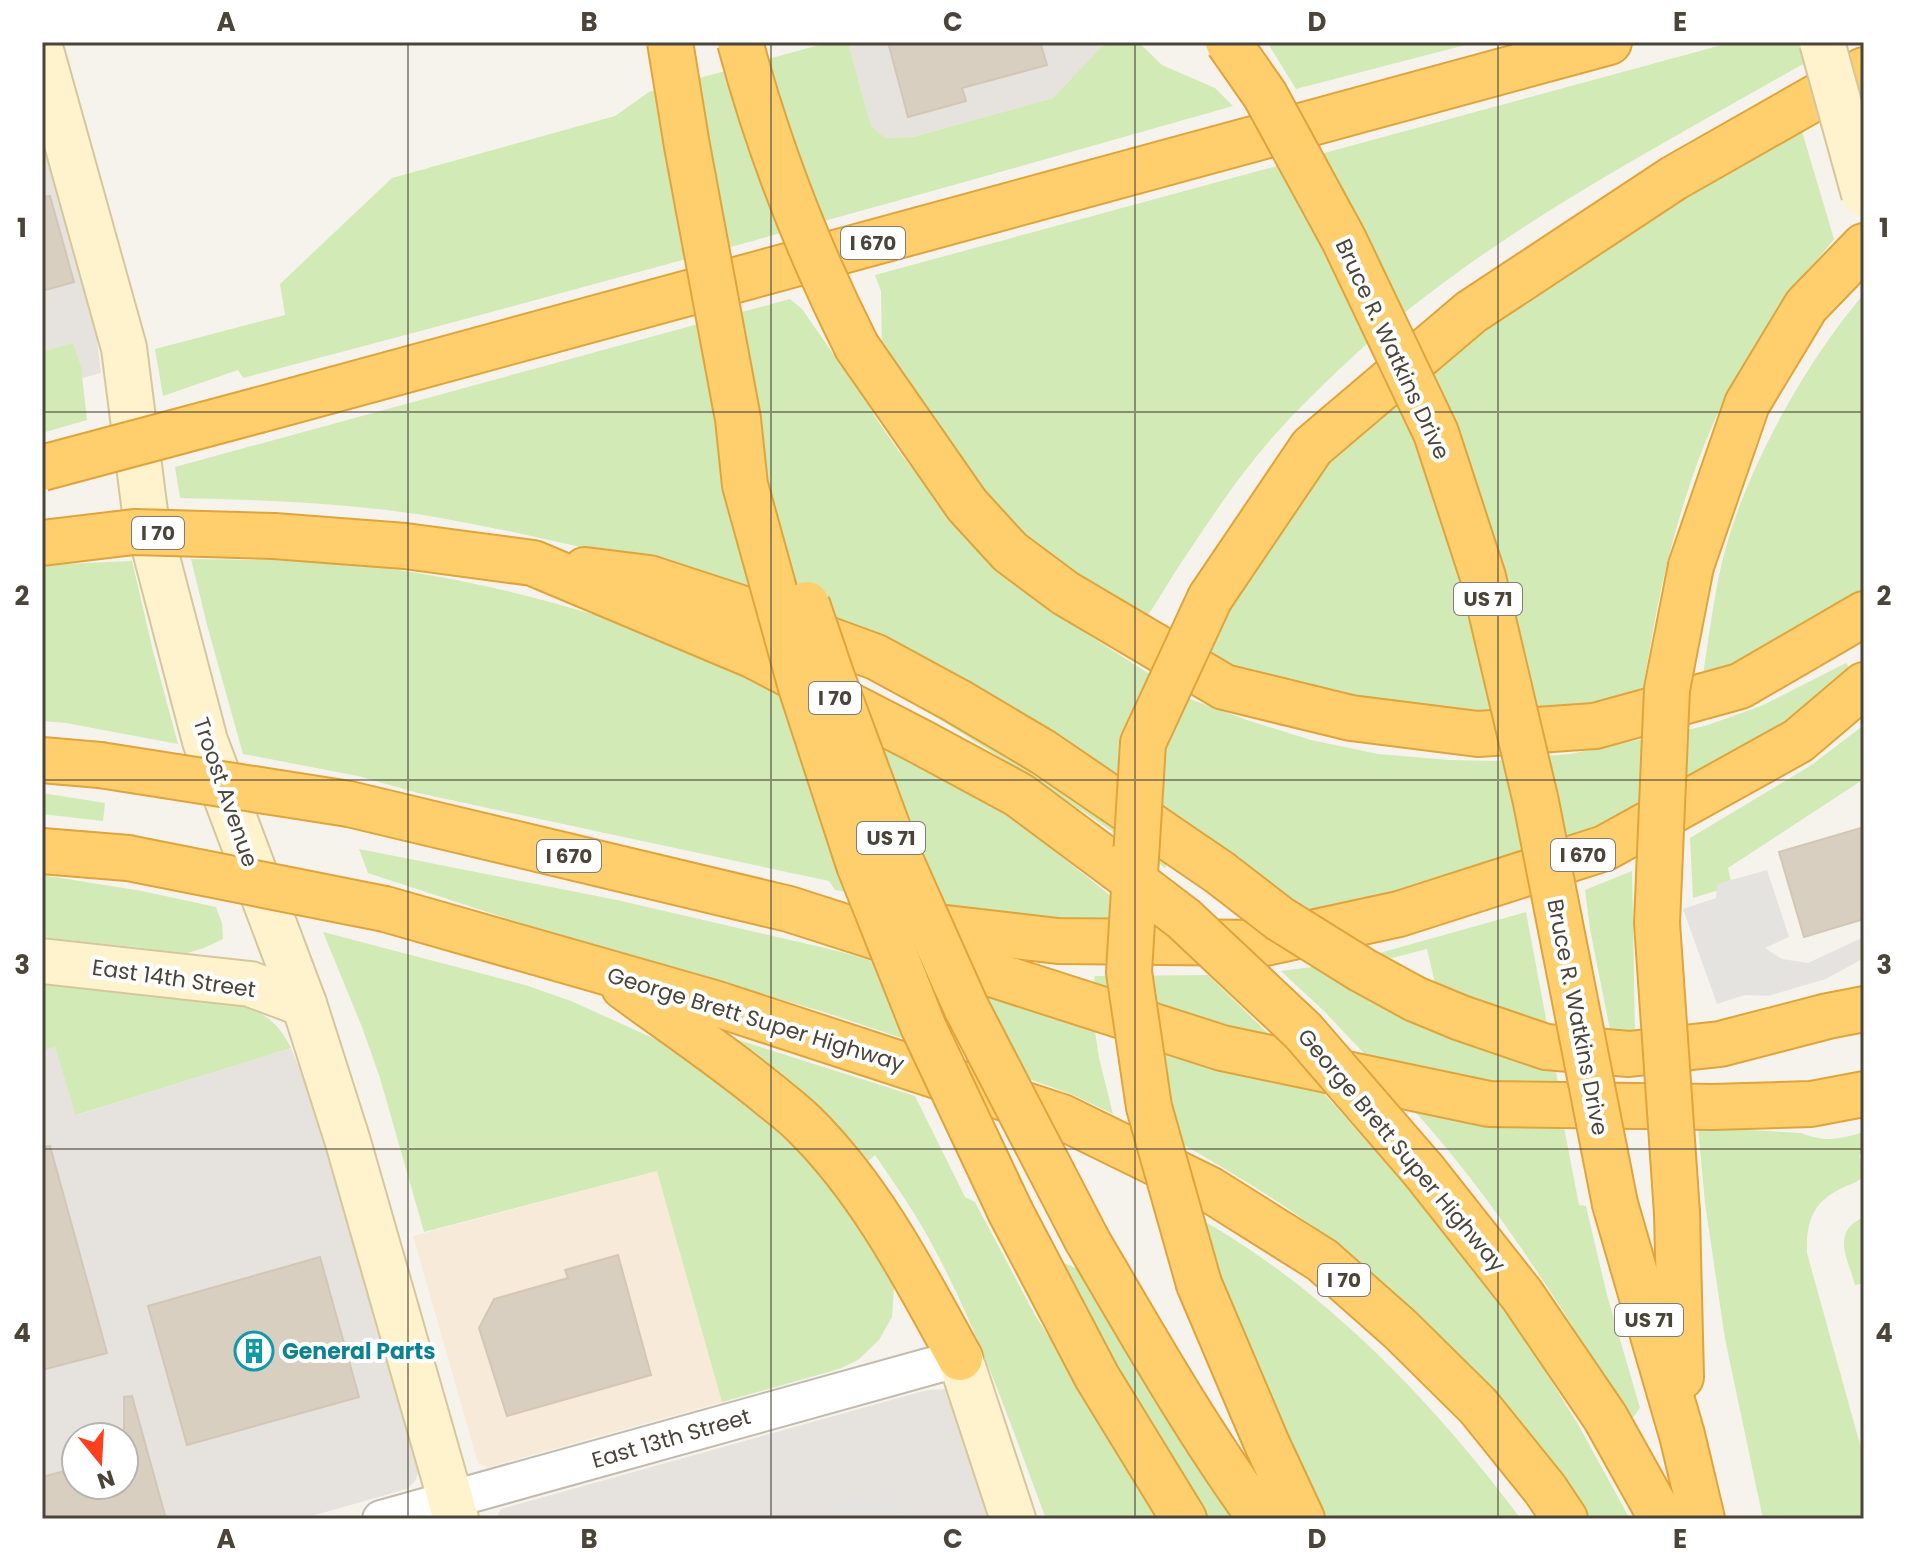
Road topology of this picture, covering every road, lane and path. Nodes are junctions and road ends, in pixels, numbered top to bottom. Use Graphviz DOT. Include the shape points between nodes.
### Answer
graph roads {
  1 [pos="670,42"];
  2 [pos="740,42"];
  3 [pos="1228,42"];
  4 [pos="1609,42"];
  5 [pos="1822,42"];
  6 [pos="42,54"];
  7 [pos="1864,70"];
  8 [pos="1864,194"];
  9 [pos="1864,246"];
  10 [pos="738,419"];
  11 [pos="42,468"];
  12 [pos="42,543"];
  13 [pos="533,563"];
  14 [pos="1864,614"];
  15 [pos="1864,685"];
  16 [pos="42,760"];
  17 [pos="42,851"];
  18 [pos="789,909"];
  19 [pos="42,961"];
  20 [pos="603,971"];
  21 [pos="304,1004"];
  22 [pos="1852,1006"];
  23 [pos="1864,1094"];
  24 [pos="960,1358"];
  25 [pos="1682,1435"];
  26 [pos="453,1510"];
  27 [pos="381,1519"];
  28 [pos="1013,1519"];
  29 [pos="1184,1519"];
  30 [pos="1261,1519"];
  31 [pos="1302,1519"];
  32 [pos="1565,1519"];
  33 [pos="1662,1519"];
  34 [pos="1702,1519"];
  1 -- 10 [label="highway, US 71, bridge"];
  2 -- 14 [label="highway, bridge" via="787,190 825,282 857,347 967,505 1010,552 1065,593 1224,687 1351,718 1478,734 1595,726 1740,686"];
  3 -- 25 [label="highway, Bruce R. Watkins Drive / US 71, bridge" via="1265,95 1344,240 1436,433 1483,577 1536,802 1615,1204"];
  4 -- 11 [label="highway, I 670, bridge"];
  5 -- 8 [label="street, bridge"];
  6 -- 21 [label="street, Troost Avenue" via="124,348 145,512 205,741"];
  7 -- 31 [label="highway, bridge" via="1674,178 1471,312 1312,447 1210,598 1143,743 1129,972 1149,1107 1199,1284"];
  9 -- 25 [label="highway, bridge" via="1806,306 1747,404 1691,566 1667,689 1657,923 1677,1213"];
  10 -- 29 [label="highway, bridge" via="745,485 801,687 859,865 923,1026 1011,1213 1097,1377"];
  10 -- 30 [label="highway, US 71, bridge" via="766,478 896,850 966,1007 1087,1240"];
  12 -- 13 [label="highway, George Brett Super Highway / I 70, bridge" via="134,532 274,536"];
  13 -- 22 [label="highway, bridge" via="649,578 876,657 1043,752 1280,919 1362,970 1415,999 1546,1047 1629,1054 1720,1044"];
  13 -- 33 [label="highway, George Brett Super Highway / I 70, bridge" via="752,655 1019,795 1184,919 1303,1031 1424,1171 1522,1295 1605,1417"];
  15 -- 18 [label="highway, I 670" via="1798,741 1605,848 1399,914 1265,943 1058,941"];
  16 -- 18 [label="highway, I 670, bridge" via="349,804"];
  17 -- 20 [label="highway, George Brett Super Highway / I 70, bridge" via="128,858 385,909"];
  18 -- 23 [label="highway" via="1222,1048 1489,1104 1713,1107 1811,1104"];
  19 -- 21 [label="street, East 14th Street" via="250,984"];
  20 -- 24 [label="highway" via="804,1123 842,1165 883,1224"];
  20 -- 32 [label="highway, George Brett Super Highway / I 70" via="1062,1117 1209,1189 1322,1260 1400,1329 1478,1406"];
  21 -- 26 [label="street, Troost Avenue"];
  24 -- 26 [label="street, East 13th Street"];
  24 -- 28 [label="street"];
  25 -- 34 [label="highway, Bruce R. Watkins Drive / US 71"];
  26 -- 27 [label="street, East 13th Street"];
}
